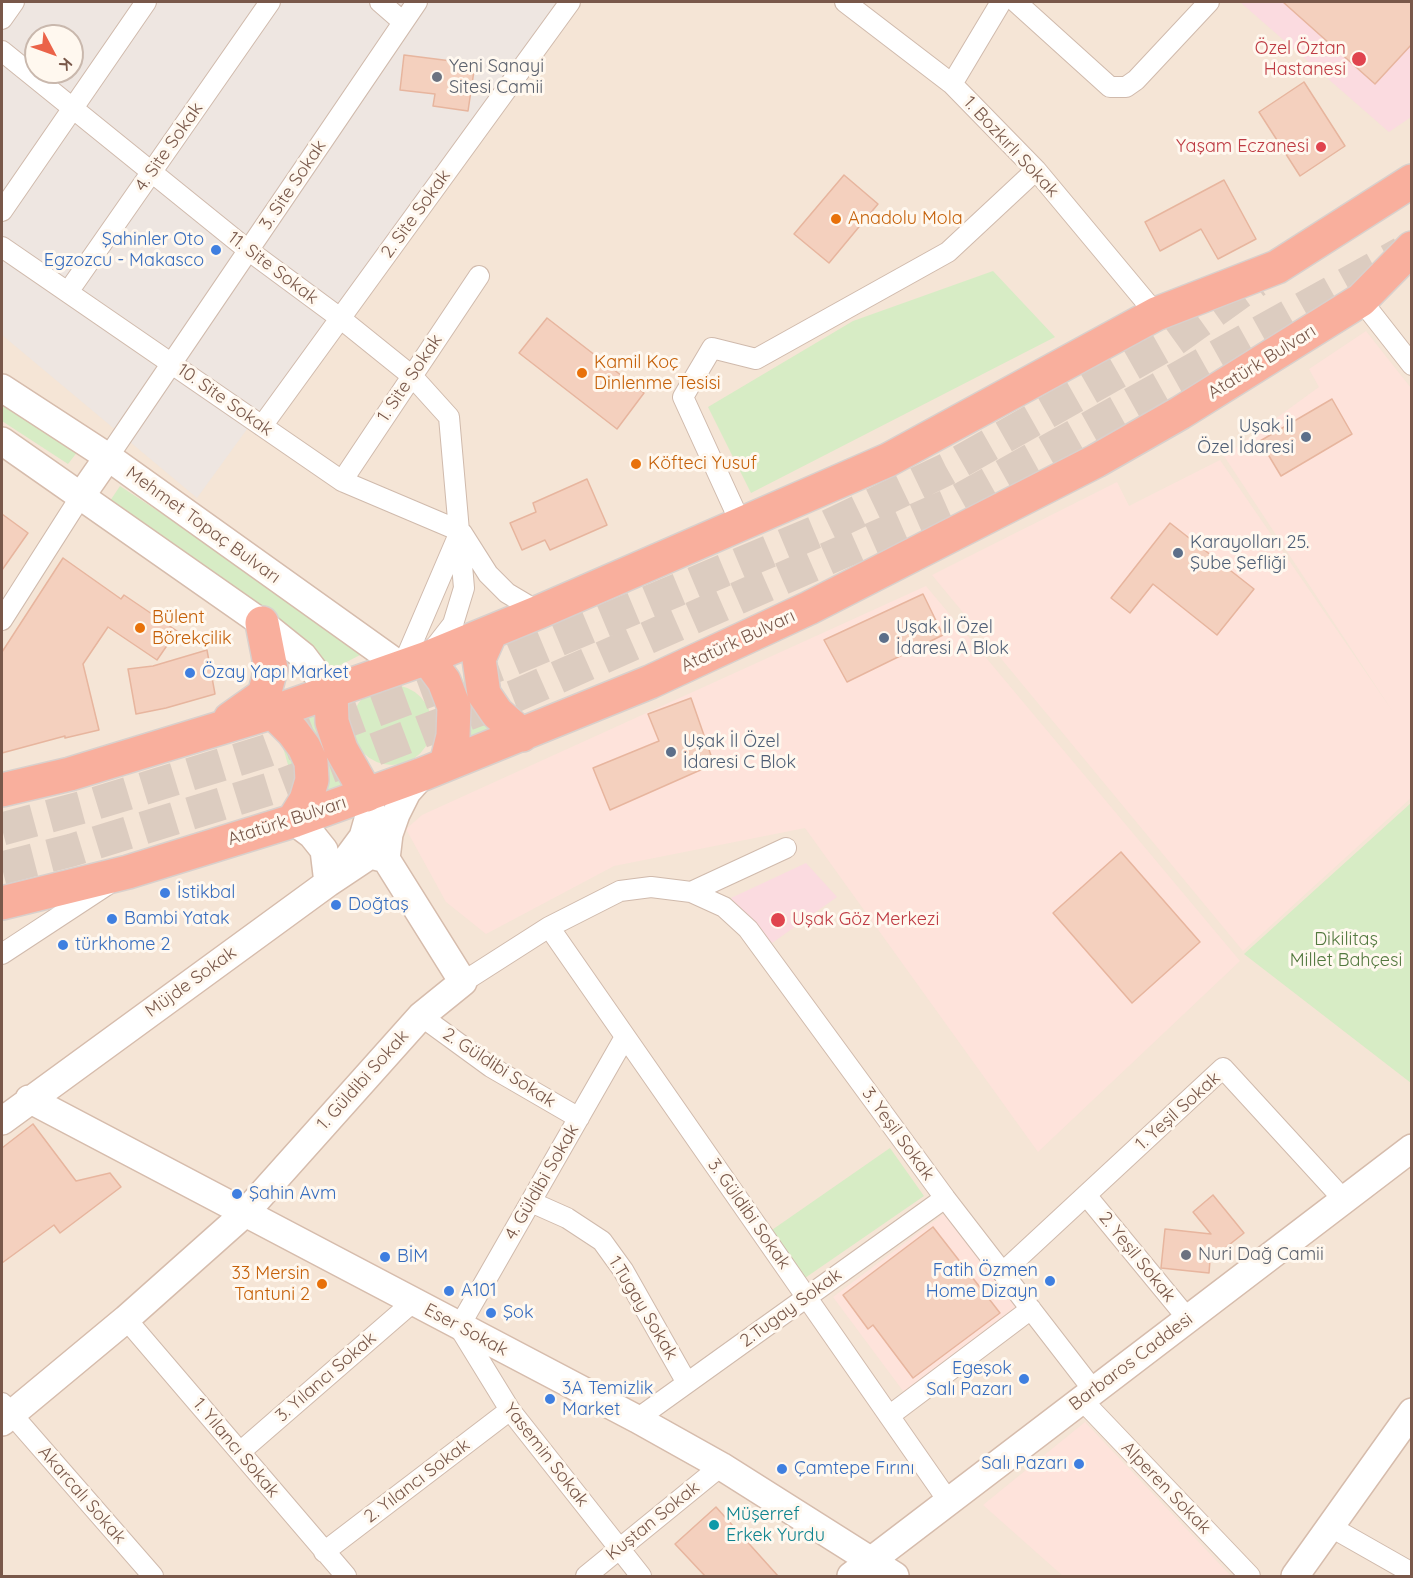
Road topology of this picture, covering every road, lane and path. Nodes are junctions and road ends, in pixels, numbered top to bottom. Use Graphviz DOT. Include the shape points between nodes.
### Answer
graph roads {
  1 [pos="14,2"];
  2 [pos="146,2"];
  3 [pos="270,2"];
  4 [pos="380,2"];
  5 [pos="417,2"];
  6 [pos="570,2"];
  7 [pos="845,2"];
  8 [pos="1001,2"];
  9 [pos="1016,2"];
  10 [pos="1209,2"];
  11 [pos="2,19"];
  12 [pos="403,22"];
  13 [pos="2,51"];
  14 [pos="952,84"];
  15 [pos="72,109"];
  16 [pos="1036,170"];
  17 [pos="151,172"];
  18 [pos="1412,182"];
  19 [pos="2,211"];
  20 [pos="2,246"];
  21 [pos="1412,248"];
  22 [pos="248,250"];
  23 [pos="479,276"];
  24 [pos="68,292"];
  25 [pos="1361,300"];
  26 [pos="1156,314"];
  27 [pos="340,318"];
  28 [pos="172,364"];
  29 [pos="1412,365"];
  30 [pos="412,376"];
  31 [pos="2,388"];
  32 [pos="262,426"];
  33 [pos="2,441"];
  34 [pos="108,457"];
  35 [pos="342,481"];
  36 [pos="81,496"];
  37 [pos="741,524"];
  38 [pos="460,531"];
  39 [pos="539,612"];
  40 [pos="2,620"];
  41 [pos="262,623"];
  42 [pos="491,632"];
  43 [pos="414,662"];
  44 [pos="331,693"];
  45 [pos="273,712"];
  46 [pos="214,731"];
  47 [pos="522,735"];
  48 [pos="434,769"];
  49 [pos="2,790"];
  50 [pos="367,795"];
  51 [pos="292,821"];
  52 [pos="786,848"];
  53 [pos="386,860"];
  54 [pos="128,872"];
  55 [pos="328,883"];
  56 [pos="691,892"];
  57 [pos="2,903"];
  58 [pos="549,927"];
  59 [pos="2,954"];
  60 [pos="463,982"];
  61 [pos="421,1016"];
  62 [pos="625,1037"];
  63 [pos="29,1100"];
  64 [pos="579,1118"];
  65 [pos="2,1121"];
  66 [pos="1412,1148"];
  67 [pos="1086,1195"];
  68 [pos="945,1198"];
  69 [pos="1344,1200"];
  70 [pos="531,1202"];
  71 [pos="244,1214"];
  72 [pos="1003,1272"];
  73 [pos="807,1297"];
  74 [pos="413,1302"];
  75 [pos="1031,1309"];
  76 [pos="126,1319"];
  77 [pos="1188,1319"];
  78 [pos="459,1327"];
  79 [pos="687,1383"];
  80 [pos="1088,1395"];
  81 [pos="510,1410"];
  82 [pos="4,1413"];
  83 [pos="889,1416"];
  84 [pos="637,1419"];
  85 [pos="1409,1419"];
  86 [pos="240,1452"];
  87 [pos="721,1466"];
  88 [pos="949,1502"];
  89 [pos="1330,1527"];
  90 [pos="620,1550"];
  91 [pos="324,1552"];
  92 [pos="861,1569"];
  93 [pos="1412,1573"];
  94 [pos="153,1576"];
  95 [pos="346,1576"];
  96 [pos="586,1576"];
  97 [pos="641,1576"];
  98 [pos="895,1576"];
  99 [pos="1250,1576"];
  100 [pos="1295,1576"];
  1 -- 11 [label="street"];
  2 -- 15 [label="street"];
  3 -- 17 [label="street, 4. Site Sokak"];
  4 -- 12 [label="street"];
  5 -- 12 [label="street, 3. Site Sokak"];
  6 -- 27 [label="street, 2. Site Sokak"];
  7 -- 14 [label="street, 1. Bozkırlı Sokak"];
  8 -- 14 [label="street"];
  9 -- 10 [label="street" via="1110,87 1126,87"];
  12 -- 22 [label="street, 3. Site Sokak"];
  13 -- 15 [label="street, 11. Site Sokak"];
  14 -- 16 [label="street, 1. Bozkırlı Sokak"];
  15 -- 17 [label="street, 11. Site Sokak"];
  15 -- 19 [label="street"];
  16 -- 26 [label="street, 1. Bozkırlı Sokak"];
  16 -- 37 [label="street" via="948,252 756,359 712,348 683,397"];
  17 -- 22 [label="street, 11. Site Sokak"];
  17 -- 24 [label="street, 4. Site Sokak"];
  18 -- 26 [label="highway" via="1277,267"];
  20 -- 24 [label="street, 10. Site Sokak"];
  21 -- 25 [label="highway, Atatürk Bulvarı"];
  22 -- 27 [label="street, 11. Site Sokak"];
  22 -- 28 [label="street, 3. Site Sokak"];
  23 -- 30 [label="street, 1. Site Sokak"];
  24 -- 28 [label="street, 10. Site Sokak"];
  25 -- 29 [label="street"];
  25 -- 47 [label="highway, Atatürk Bulvarı" via="1096,461 809,608 650,682"];
  26 -- 37 [label="highway" via="888,460"];
  27 -- 30 [label="street, 11. Site Sokak"];
  27 -- 32 [label="street, 2. Site Sokak"];
  28 -- 32 [label="street, 10. Site Sokak"];
  28 -- 34 [label="street, 3. Site Sokak"];
  30 -- 35 [label="street, 1. Site Sokak"];
  30 -- 38 [label="street, 11. Site Sokak" via="449,417"];
  31 -- 34 [label="street, Mehmet Topaç Bulvarı"];
  32 -- 35 [label="street, 10. Site Sokak"];
  33 -- 36 [label="street"];
  34 -- 36 [label="street"];
  34 -- 43 [label="street, Mehmet Topaç Bulvarı"];
  35 -- 38 [label="street, 10. Site Sokak"];
  36 -- 40 [label="street"];
  36 -- 41 [label="street"];
  37 -- 39 [label="highway"];
  38 -- 39 [label="street" via="488,574 507,593"];
  38 -- 43 [label="street"];
  38 -- 43 [label="street, 11. Site Sokak" via="464,588 453,624"];
  39 -- 42 [label="highway"];
  41 -- 44 [label="street" via="303,656"];
  41 -- 46 [label="highway" via="271,669 264,695"];
  42 -- 43 [label="highway"];
  42 -- 47 [label="highway" via="479,659 484,694 497,713"];
  43 -- 44 [label="highway"];
  43 -- 48 [label="highway" via="444,681 454,707 453,736"];
  44 -- 45 [label="highway"];
  44 -- 50 [label="highway" via="332,722 341,749"];
  45 -- 46 [label="highway"];
  45 -- 51 [label="highway" via="293,732 311,762 312,780 306,800"];
  46 -- 49 [label="highway"];
  47 -- 48 [label="highway, Atatürk Bulvarı"];
  48 -- 50 [label="highway, Atatürk Bulvarı"];
  48 -- 53 [label="street" via="407,792 389,834"];
  50 -- 51 [label="highway, Atatürk Bulvarı"];
  50 -- 55 [label="street" via="371,809 363,837"];
  51 -- 54 [label="highway, Atatürk Bulvarı"];
  51 -- 55 [label="street" via="312,835 324,850"];
  52 -- 56 [label="street"];
  53 -- 55 [label="street, Müjde Sokak" via="370,855"];
  53 -- 60 [label="street"];
  54 -- 57 [label="highway, Atatürk Bulvarı"];
  54 -- 59 [label="street"];
  55 -- 63 [label="street, Müjde Sokak"];
  56 -- 58 [label="street, 1. Güldibi Sokak" via="651,887 620,891"];
  56 -- 68 [label="street, 3. Yeşil Sokak" via="724,907 748,929"];
  58 -- 60 [label="street, 1. Güldibi Sokak"];
  58 -- 62 [label="street, 3. Güldibi Sokak"];
  60 -- 61 [label="street, 1. Güldibi Sokak"];
  61 -- 64 [label="street, 2. Güldibi Sokak" via="491,1067"];
  61 -- 71 [label="street, 1. Güldibi Sokak"];
  62 -- 64 [label="street, 4. Güldibi Sokak"];
  62 -- 73 [label="street, 3. Güldibi Sokak"];
  63 -- 65 [label="street, Müjde Sokak"];
  63 -- 71 [label="street, Eser Sokak"];
  64 -- 70 [label="street, 4. Güldibi Sokak"];
  66 -- 69 [label="street, Barbaros Caddesi"];
  67 -- 69 [label="street, 1. Yeşil Sokak" via="1223,1068"];
  67 -- 72 [label="street, 1. Yeşil Sokak"];
  67 -- 77 [label="street, 2. Yeşil Sokak"];
  68 -- 72 [label="street, 3. Yeşil Sokak"];
  68 -- 73 [label="street, 2.Tugay Sokak"];
  69 -- 77 [label="street, Barbaros Caddesi"];
  70 -- 78 [label="street, 4. Güldibi Sokak"];
  70 -- 79 [label="street, 1.Tugay Sokak" via="567,1218 602,1241 623,1269"];
  71 -- 74 [label="street, Eser Sokak"];
  71 -- 76 [label="street, 1. Güldibi Sokak"];
  72 -- 75 [label="street, 3. Yeşil Sokak"];
  73 -- 79 [label="street, 2.Tugay Sokak"];
  73 -- 83 [label="street, 3. Güldibi Sokak"];
  74 -- 78 [label="street, Eser Sokak"];
  74 -- 86 [label="street, 3. Yılancı Sokak"];
  75 -- 80 [label="street, 3. Yeşil Sokak"];
  75 -- 83 [label="street"];
  76 -- 82 [label="street, 1. Güldibi Sokak"];
  76 -- 86 [label="street, 1. Yılancı Sokak"];
  77 -- 80 [label="street, Barbaros Caddesi"];
  78 -- 81 [label="street, Yasemin Sokak"];
  78 -- 84 [label="street, Eser Sokak"];
  79 -- 84 [label="street, 2.Tugay Sokak"];
  80 -- 88 [label="street, Barbaros Caddesi"];
  80 -- 99 [label="street, Alperen Sokak"];
  81 -- 90 [label="street, Yasemin Sokak"];
  81 -- 91 [label="street, 2. Yılancı Sokak"];
  82 -- 94 [label="street, Akarcalı Sokak"];
  83 -- 88 [label="street, 3. Güldibi Sokak"];
  84 -- 87 [label="street, Eser Sokak"];
  85 -- 89 [label="street"];
  86 -- 91 [label="street, 1. Yılancı Sokak"];
  87 -- 90 [label="street, Kuştan Sokak"];
  87 -- 92 [label="street, Eser Sokak"];
  88 -- 92 [label="street, Barbaros Caddesi"];
  89 -- 93 [label="street"];
  89 -- 100 [label="street"];
  90 -- 96 [label="street, Kuştan Sokak"];
  90 -- 97 [label="street, Yasemin Sokak"];
  91 -- 95 [label="street, 1. Yılancı Sokak"];
  92 -- 98 [label="street, Eser Sokak"];
}
